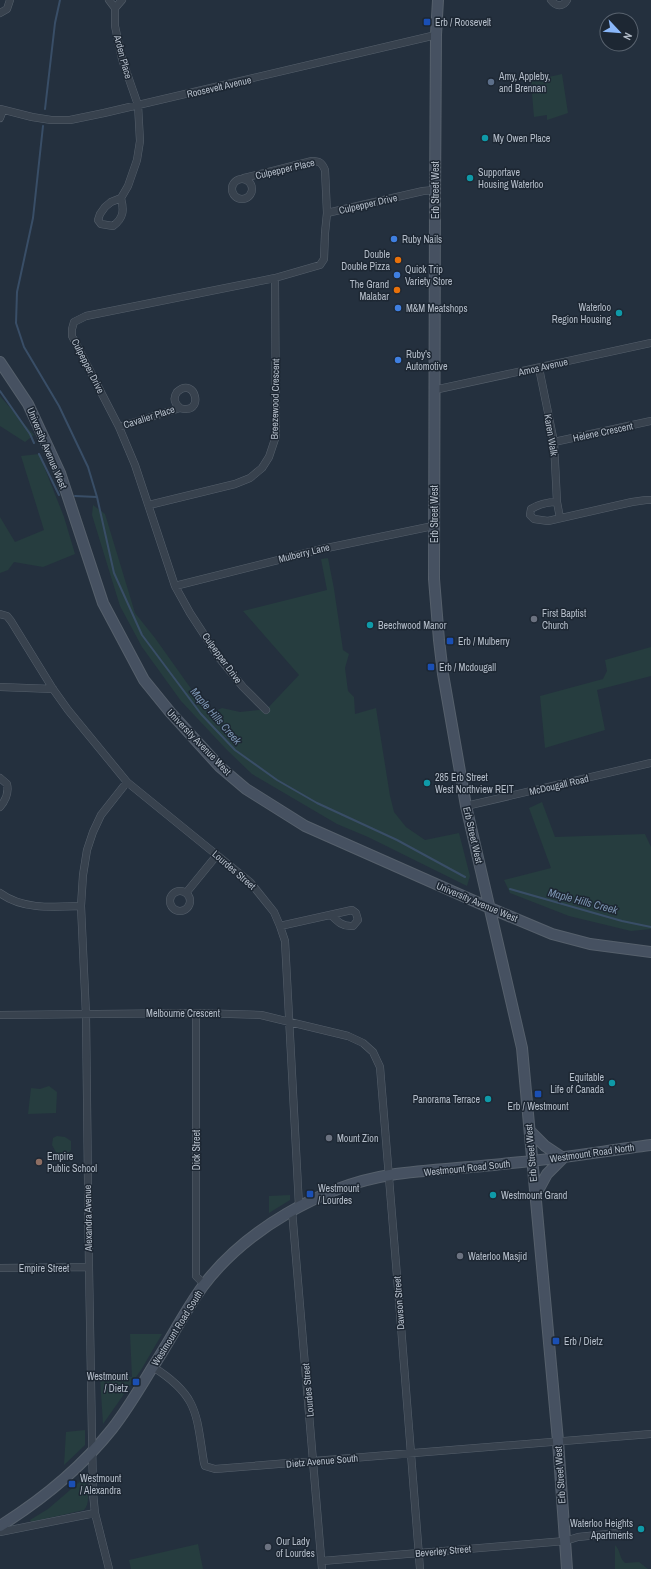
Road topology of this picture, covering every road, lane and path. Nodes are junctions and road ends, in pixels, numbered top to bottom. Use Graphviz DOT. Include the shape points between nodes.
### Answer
graph roads {
  1 [pos="10,0"];
  2 [pos="109,0"];
  3 [pos="122,0"];
  4 [pos="438,0"];
  5 [pos="552,0"];
  6 [pos="567,0"];
  7 [pos="115,8"];
  8 [pos="0,13"];
  9 [pos="436,35"];
  10 [pos="138,106"];
  11 [pos="2,109"];
  12 [pos="0,118"];
  13 [pos="244,178"];
  14 [pos="435,190"];
  15 [pos="121,198"];
  16 [pos="328,213"];
  17 [pos="275,278"];
  18 [pos="651,343"];
  19 [pos="0,362"];
  20 [pos="539,368"];
  21 [pos="434,390"];
  22 [pos="180,408"];
  23 [pos="651,421"];
  24 [pos="119,427"];
  25 [pos="554,442"];
  26 [pos="651,500"];
  27 [pos="556,502"];
  28 [pos="149,505"];
  29 [pos="560,518"];
  30 [pos="434,526"];
  31 [pos="175,586"];
  32 [pos="0,614"];
  33 [pos="0,687"];
  34 [pos="53,689"];
  35 [pos="266,710"];
  36 [pos="651,763"];
  37 [pos="0,778"];
  38 [pos="127,782"];
  39 [pos="466,806"];
  40 [pos="0,807"];
  41 [pos="217,855"];
  42 [pos="0,893"];
  43 [pos="186,893"];
  44 [pos="81,906"];
  45 [pos="490,908"];
  46 [pos="331,915"];
  47 [pos="280,926"];
  48 [pos="651,952"];
  49 [pos="196,1013"];
  50 [pos="0,1015"];
  51 [pos="86,1015"];
  52 [pos="290,1021"];
  53 [pos="363,1043"];
  54 [pos="530,1132"];
  55 [pos="651,1145"];
  56 [pos="563,1158"];
  57 [pos="532,1161"];
  58 [pos="390,1175"];
  59 [pos="535,1196"];
  60 [pos="296,1208"];
  61 [pos="88,1267"];
  62 [pos="0,1268"];
  63 [pos="204,1284"];
  64 [pos="153,1367"];
  65 [pos="651,1434"];
  66 [pos="558,1441"];
  67 [pos="93,1451"];
  68 [pos="410,1454"];
  69 [pos="314,1462"];
  70 [pos="96,1513"];
  71 [pos="0,1526"];
  72 [pos="0,1532"];
  73 [pos="617,1533"];
  74 [pos="565,1541"];
  75 [pos="418,1553"];
  76 [pos="322,1561"];
  77 [pos="109,1569"];
  78 [pos="322,1569"];
  79 [pos="420,1569"];
  80 [pos="567,1569"];
  1 -- 8 [label="street" via="7,9"];
  2 -- 7 [label="street"];
  3 -- 7 [label="street"];
  4 -- 9 [label="main road, Erb Street West"];
  5 -- 6 [label="street" via="560,6"];
  7 -- 10 [label="street, Arden Place" via="115,26 122,58"];
  9 -- 10 [label="street, Roosevelt Avenue"];
  9 -- 14 [label="main road, Erb Street West"];
  10 -- 11 [label="street, Roosevelt Avenue" via="70,120 32,117"];
  10 -- 15 [label="street, Arden Place" via="138,154 128,186"];
  11 -- 12 [label="street"];
  13 -- 16 [label="street, Culpepper Place" via="318,161 323,164 325,170"];
  14 -- 16 [label="street, Culpepper Drive"];
  14 -- 21 [label="main road, Erb Street West"];
  16 -- 17 [label="street, Culpepper Drive" via="324,258 320,265"];
  17 -- 24 [label="street, Culpepper Drive" via="86,316 74,322 72,336"];
  17 -- 28 [label="street, Breezewood Crescent" via="276,436 269,457 255,475 235,484"];
  18 -- 20 [label="street, Amos Avenue"];
  19 -- 45 [label="main road, University Avenue West" via="28,404 60,473 103,602 144,680 194,740 246,789 305,826"];
  20 -- 21 [label="street, Amos Avenue"];
  20 -- 25 [label="street, Karen Walk"];
  21 -- 30 [label="main road, Erb Street West"];
  22 -- 24 [label="street, Cavalier Place"];
  23 -- 25 [label="street, Helene Crescent"];
  24 -- 28 [label="street, Culpepper Drive"];
  25 -- 27 [label="street, Karen Walk"];
  26 -- 29 [label="street"];
  27 -- 29 [label="street, Karen Walk"];
  27 -- 29 [label="street" via="534,507 530,515 542,521"];
  28 -- 31 [label="street, Culpepper Drive"];
  30 -- 31 [label="street, Mulberry Lane" via="322,548"];
  30 -- 39 [label="main road, Erb Street West" via="434,579 439,640"];
  31 -- 35 [label="street, Culpepper Drive" via="220,659"];
  32 -- 34 [label="street, Lourdes Street" via="7,616 11,621"];
  33 -- 34 [label="street"];
  34 -- 38 [label="street, Lourdes Street"];
  36 -- 39 [label="street, McDougall Road"];
  37 -- 40 [label="street" via="5,781 8,789"];
  38 -- 41 [label="street, Lourdes Street"];
  38 -- 44 [label="street, Alexandra Avenue" via="102,815 93,832 86,857"];
  39 -- 45 [label="main road, Erb Street West"];
  41 -- 43 [label="street"];
  41 -- 47 [label="street, Lourdes Street" via="254,886 274,912"];
  42 -- 44 [label="street" via="9,899 30,905"];
  44 -- 51 [label="street, Alexandra Avenue"];
  45 -- 48 [label="main road, University Avenue West" via="552,934 590,944"];
  45 -- 54 [label="main road, Erb Street West" via="522,1048"];
  46 -- 47 [label="street"];
  47 -- 52 [label="street, Lourdes Street" via="285,941"];
  49 -- 51 [label="street, Melbourne Crescent"];
  49 -- 52 [label="street, Melbourne Crescent" via="261,1015"];
  49 -- 63 [label="street, Dick Street" via="196,1276"];
  50 -- 51 [label="street, Melbourne Crescent"];
  51 -- 61 [label="street, Alexandra Avenue"];
  52 -- 53 [label="street, Melbourne Crescent" via="348,1036"];
  52 -- 60 [label="street, Lourdes Street"];
  53 -- 58 [label="street, Dawson Street" via="373,1052 380,1067"];
  54 -- 56 [label="main road"];
  54 -- 57 [label="main road, Erb Street West"];
  55 -- 56 [label="main road, Westmount Road North"];
  56 -- 57 [label="main road, Westmount Road North"];
  56 -- 59 [label="main road" via="547,1174"];
  57 -- 58 [label="main road, Westmount Road South"];
  57 -- 59 [label="main road, Erb Street West"];
  58 -- 60 [label="main road, Westmount Road South" via="346,1186"];
  58 -- 68 [label="street, Dawson Street"];
  59 -- 66 [label="main road, Erb Street West"];
  60 -- 63 [label="main road, Westmount Road South" via="258,1233 224,1262"];
  60 -- 69 [label="street, Lourdes Street"];
  61 -- 62 [label="street, Empire Street"];
  61 -- 67 [label="street, Alexandra Avenue"];
  63 -- 64 [label="main road, Westmount Road South"];
  64 -- 67 [label="main road, Westmount Road South" via="113,1427"];
  64 -- 69 [label="street, Dietz Avenue South" via="179,1385 187,1395 196,1413 206,1466 215,1469"];
  65 -- 66 [label="street, Dietz Avenue South"];
  66 -- 68 [label="street, Dietz Avenue South"];
  66 -- 74 [label="main road, Erb Street West"];
  67 -- 70 [label="street, Alexandra Avenue" via="93,1493"];
  67 -- 71 [label="main road, Westmount Road South" via="43,1498"];
  68 -- 69 [label="street, Dietz Avenue South"];
  68 -- 75 [label="street, Dawson Street"];
  69 -- 76 [label="street, Lourdes Street"];
  70 -- 72 [label="street"];
  70 -- 77 [label="street, Alexandra Avenue"];
  73 -- 74 [label="street, Beverley Street"];
  74 -- 75 [label="street, Beverley Street"];
  74 -- 80 [label="main road, Erb Street West"];
  75 -- 76 [label="street, Beverley Street"];
  75 -- 79 [label="street, Dawson Street"];
  76 -- 78 [label="street, Lourdes Street"];
}
